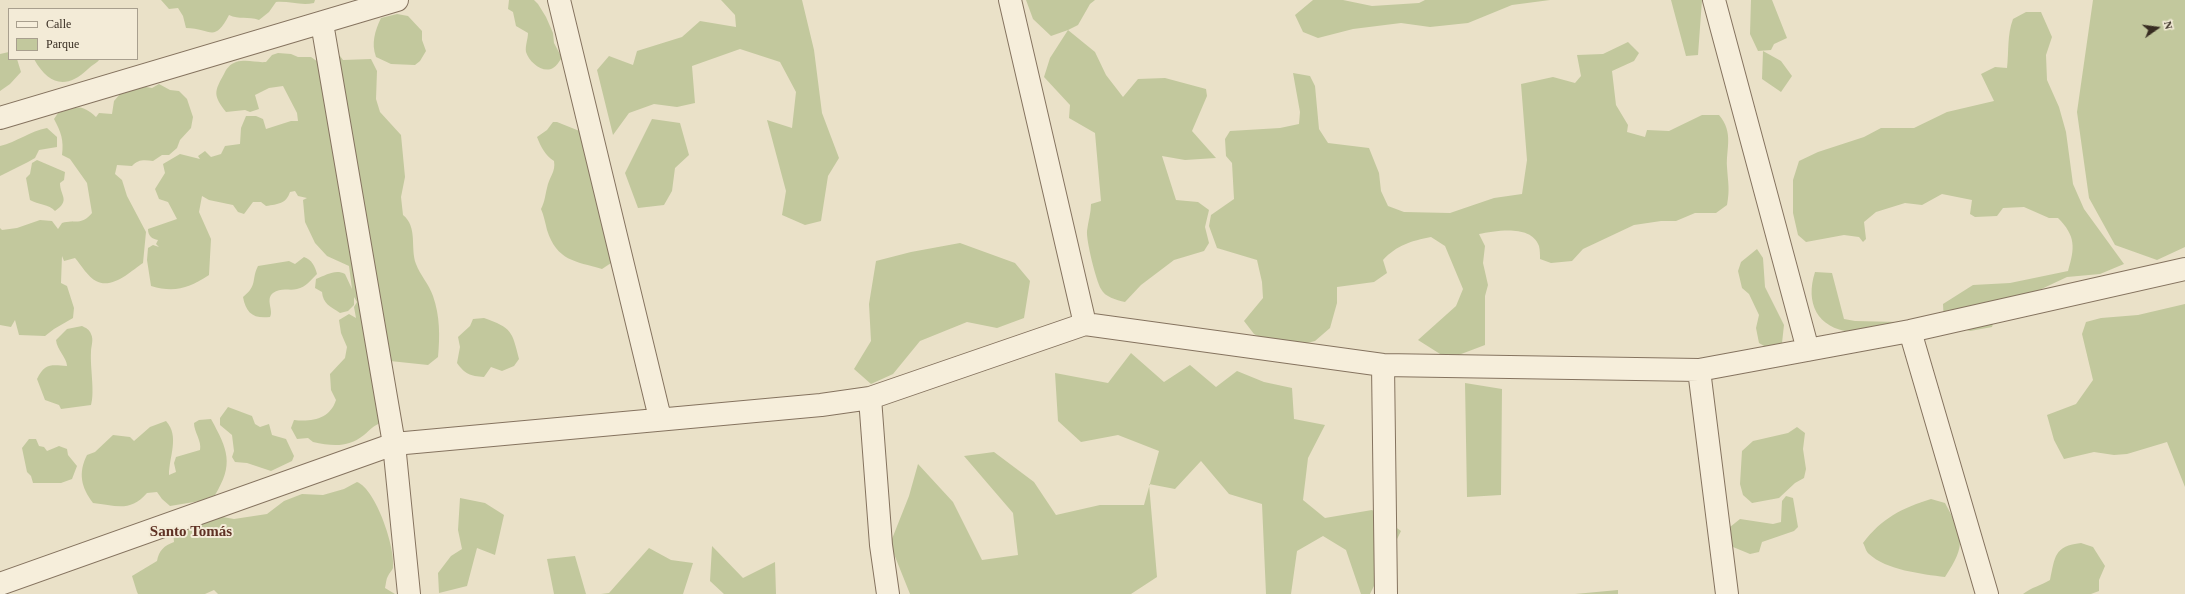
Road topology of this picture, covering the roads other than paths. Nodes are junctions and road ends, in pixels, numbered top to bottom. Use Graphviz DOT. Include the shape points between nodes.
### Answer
graph roads {
  1 [pos="397,0"];
  2 [pos="559,0"];
  3 [pos="1010,0"];
  4 [pos="1714,0"];
  5 [pos="322,23"];
  6 [pos="0,118"];
  7 [pos="2185,269"];
  8 [pos="1085,324"];
  9 [pos="1910,331"];
  10 [pos="1808,350"];
  11 [pos="1383,365"];
  12 [pos="1699,370"];
  13 [pos="870,398"];
  14 [pos="660,418"];
  15 [pos="394,444"];
  16 [pos="0,584"];
  17 [pos="409,594"];
  18 [pos="888,594"];
  19 [pos="1386,594"];
  20 [pos="1728,594"];
  21 [pos="1987,594"];
  1 -- 5 [label="street"];
  2 -- 14 [label="street"];
  3 -- 8 [label="street"];
  4 -- 10 [label="street"];
  5 -- 6 [label="street"];
  5 -- 15 [label="street"];
  7 -- 9 [label="street"];
  8 -- 11 [label="street"];
  8 -- 13 [label="street"];
  9 -- 10 [label="street"];
  9 -- 21 [label="street"];
  10 -- 12 [label="street"];
  11 -- 12 [label="street"];
  11 -- 19 [label="street"];
  12 -- 20 [label="street"];
  13 -- 14 [label="street"];
  13 -- 18 [label="street" via="881,545"];
  14 -- 15 [label="street"];
  15 -- 16 [label="street"];
  15 -- 17 [label="street"];
}
